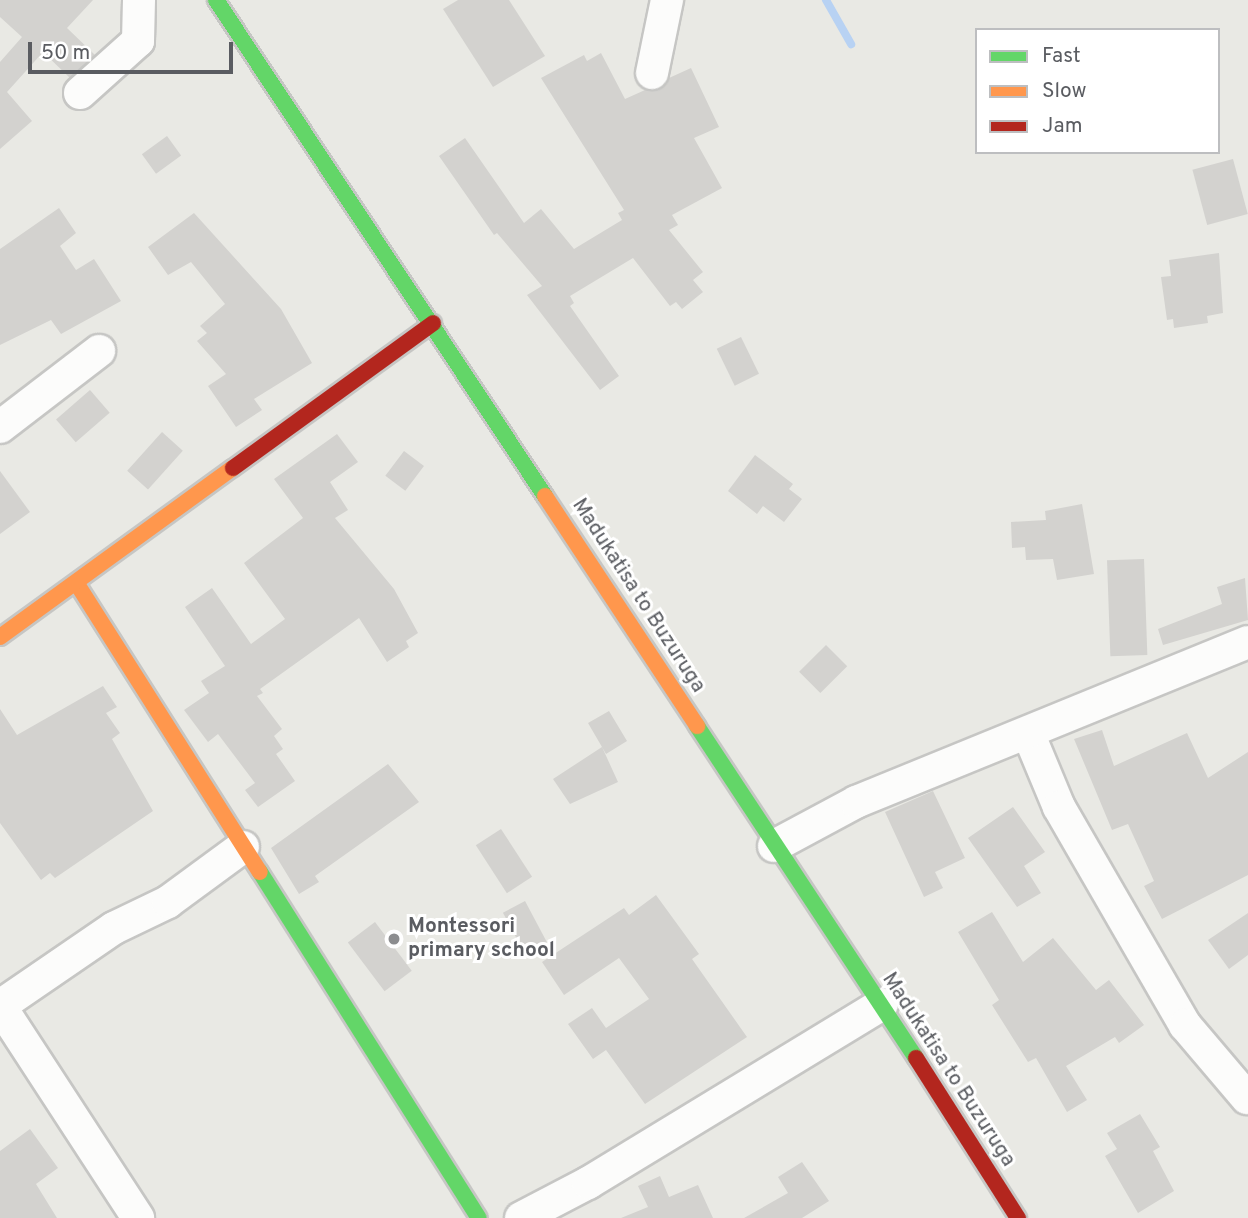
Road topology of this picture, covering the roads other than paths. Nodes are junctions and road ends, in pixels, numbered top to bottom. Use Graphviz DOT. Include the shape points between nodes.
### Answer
graph roads {
  1 [pos="139,0"];
  2 [pos="216,0"];
  3 [pos="667,0"];
  4 [pos="652,73"];
  5 [pos="80,93"];
  6 [pos="433,323"];
  7 [pos="99,351"];
  8 [pos="0,427"];
  9 [pos="77,584"];
  10 [pos="0,637"];
  11 [pos="1248,642"];
  12 [pos="1029,735"];
  13 [pos="243,846"];
  14 [pos="774,846"];
  15 [pos="883,1004"];
  16 [pos="0,1006"];
  17 [pos="1247,1098"];
  18 [pos="138,1218"];
  19 [pos="478,1218"];
  20 [pos="521,1218"];
  21 [pos="1018,1218"];
  1 -- 5 [label="street" via="138,41"];
  2 -- 6 [label="main road, Madukatisa to Buzuruga"];
  3 -- 4 [label="street"];
  6 -- 9 [label="main road"];
  6 -- 14 [label="main road, Madukatisa to Buzuruga"];
  7 -- 8 [label="street"];
  9 -- 10 [label="main road"];
  9 -- 13 [label="main road"];
  11 -- 12 [label="street"];
  12 -- 14 [label="street" via="856,802"];
  12 -- 17 [label="street" via="1059,807 1165,992 1185,1025"];
  13 -- 16 [label="street" via="168,902 114,928"];
  13 -- 19 [label="main road"];
  14 -- 15 [label="main road, Madukatisa to Buzuruga"];
  15 -- 20 [label="street" via="588,1183"];
  15 -- 21 [label="main road, Madukatisa to Buzuruga"];
  16 -- 18 [label="street"];
}
